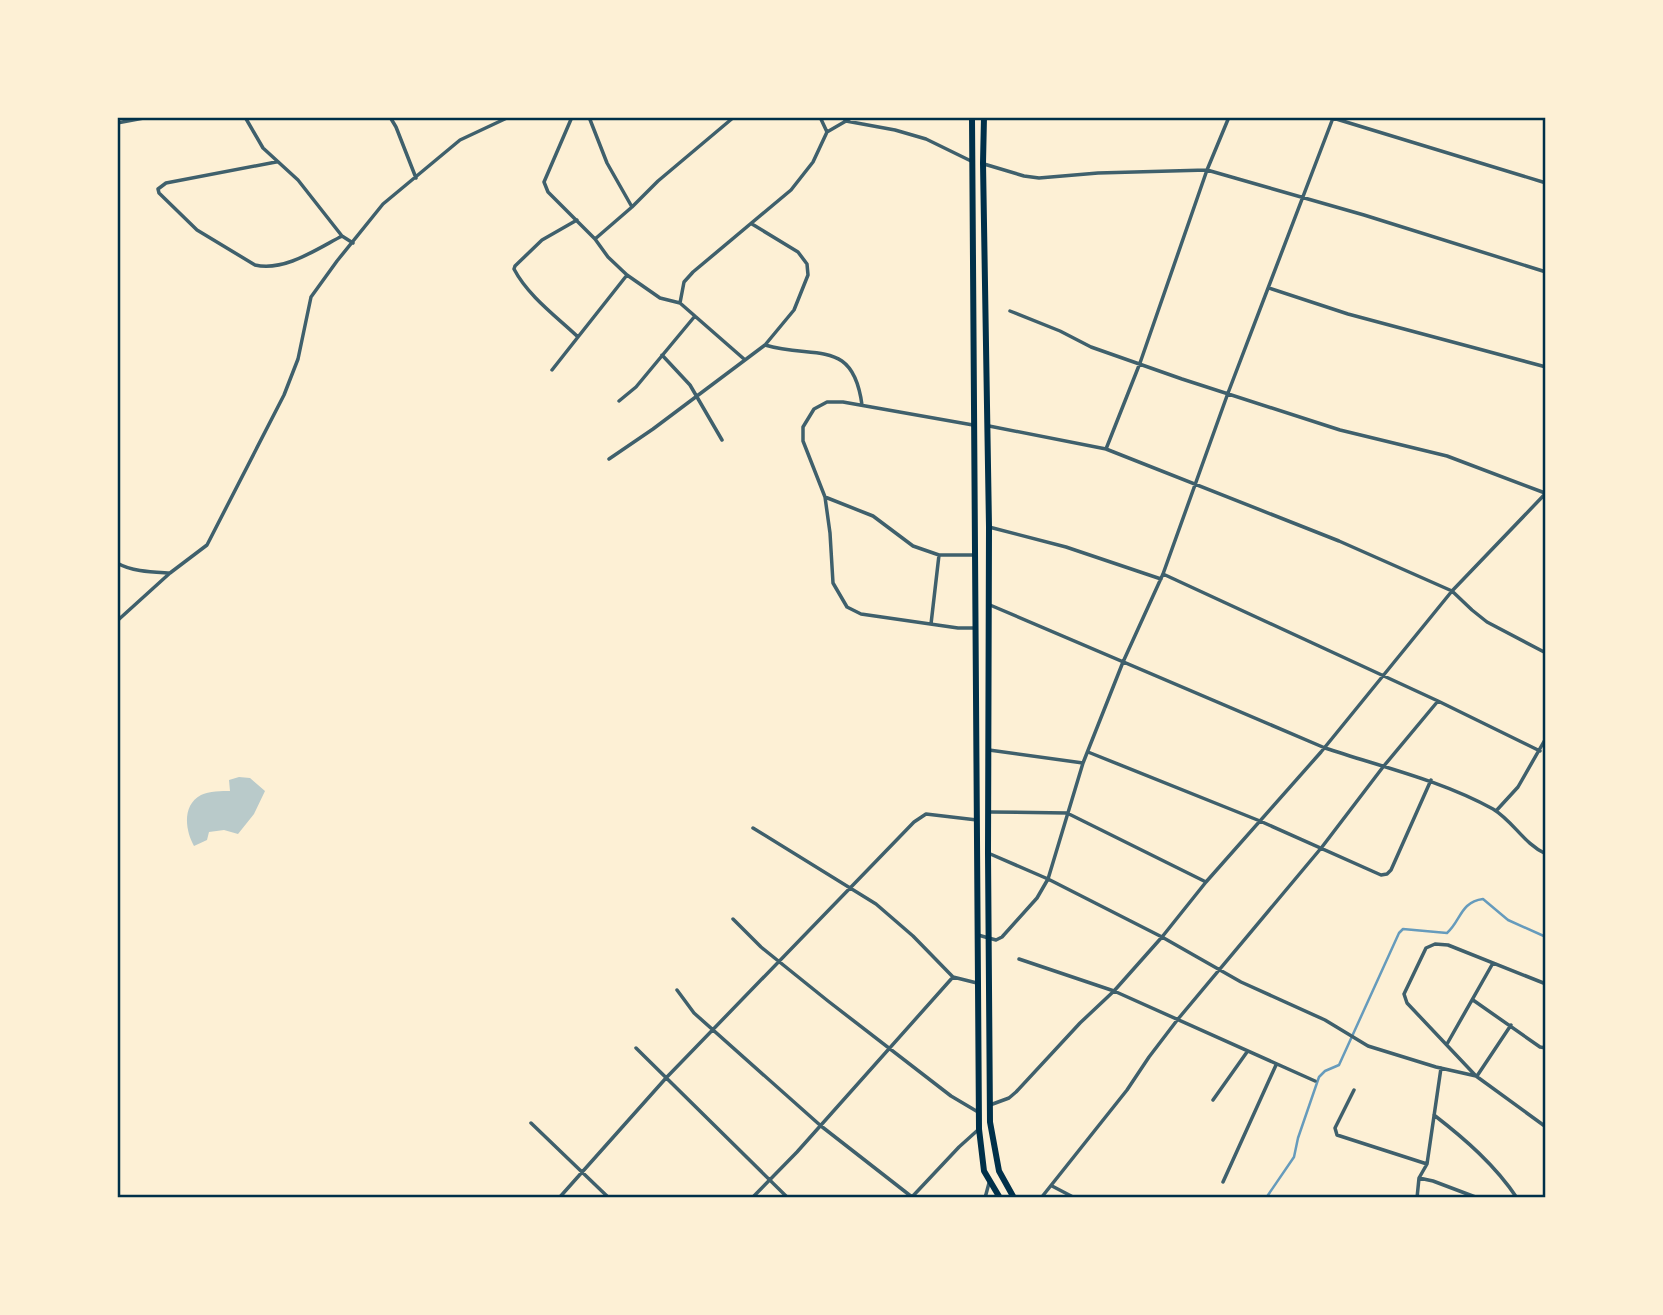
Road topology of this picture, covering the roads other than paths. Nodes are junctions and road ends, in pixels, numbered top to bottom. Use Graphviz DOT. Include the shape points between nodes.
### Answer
graph roads {
  1 [pos="149,117"];
  2 [pos="245,117"];
  3 [pos="390,117"];
  4 [pos="509,117"];
  5 [pos="572,117"];
  6 [pos="589,117"];
  7 [pos="734,117"];
  8 [pos="820,117"];
  9 [pos="853,117"];
  10 [pos="972,117"];
  11 [pos="984,117"];
  12 [pos="1229,117"];
  13 [pos="1333,117"];
  14 [pos="844,119"];
  15 [pos="117,123"];
  16 [pos="827,132"];
  17 [pos="276,162"];
  18 [pos="972,162"];
  19 [pos="983,163"];
  20 [pos="1207,170"];
  21 [pos="416,178"];
  22 [pos="1546,183"];
  23 [pos="1301,198"];
  24 [pos="632,207"];
  25 [pos="577,220"];
  26 [pos="752,224"];
  27 [pos="342,236"];
  28 [pos="595,239"];
  29 [pos="353,243"];
  30 [pos="1546,272"];
  31 [pos="628,275"];
  32 [pos="1268,288"];
  33 [pos="680,303"];
  34 [pos="1010,311"];
  35 [pos="695,316"];
  36 [pos="578,337"];
  37 [pos="765,345"];
  38 [pos="662,355"];
  39 [pos="744,359"];
  40 [pos="1140,363"];
  41 [pos="1546,367"];
  42 [pos="552,370"];
  43 [pos="1228,393"];
  44 [pos="697,396"];
  45 [pos="620,401"];
  46 [pos="862,405"];
  47 [pos="973,425"];
  48 [pos="988,426"];
  49 [pos="722,440"];
  50 [pos="1106,449"];
  51 [pos="609,459"];
  52 [pos="1195,483"];
  53 [pos="1545,493"];
  54 [pos="825,497"];
  55 [pos="976,511"];
  56 [pos="989,515"];
  57 [pos="989,527"];
  58 [pos="939,555"];
  59 [pos="976,555"];
  60 [pos="117,563"];
  61 [pos="170,573"];
  62 [pos="1163,574"];
  63 [pos="1161,579"];
  64 [pos="1452,591"];
  65 [pos="989,604"];
  66 [pos="117,621"];
  67 [pos="931,624"];
  68 [pos="975,628"];
  69 [pos="1546,653"];
  70 [pos="1123,662"];
  71 [pos="1385,677"];
  72 [pos="1438,701"];
  73 [pos="1546,738"];
  74 [pos="1325,748"];
  75 [pos="989,750"];
  76 [pos="1540,751"];
  77 [pos="1088,752"];
  78 [pos="1083,763"];
  79 [pos="1382,767"];
  80 [pos="1431,780"];
  81 [pos="1496,811"];
  82 [pos="989,812"];
  83 [pos="1067,813"];
  84 [pos="977,820"];
  85 [pos="1259,821"];
  86 [pos="754,828"];
  87 [pos="1322,847"];
  88 [pos="988,853"];
  89 [pos="1546,854"];
  90 [pos="1048,879"];
  91 [pos="1206,882"];
  92 [pos="850,886"];
  93 [pos="733,919"];
  94 [pos="978,934"];
  95 [pos="988,936"];
  96 [pos="1162,937"];
  97 [pos="1019,959"];
  98 [pos="780,961"];
  99 [pos="1493,963"];
  100 [pos="1219,971"];
  101 [pos="953,977"];
  102 [pos="977,983"];
  103 [pos="1546,985"];
  104 [pos="677,990"];
  105 [pos="1114,991"];
  106 [pos="1473,1000"];
  107 [pos="1178,1019"];
  108 [pos="1511,1025"];
  109 [pos="713,1028"];
  110 [pos="1447,1044"];
  111 [pos="636,1048"];
  112 [pos="890,1048"];
  113 [pos="1546,1048"];
  114 [pos="1247,1052"];
  115 [pos="1276,1065"];
  116 [pos="1441,1068"];
  117 [pos="1476,1076"];
  118 [pos="666,1078"];
  119 [pos="1315,1081"];
  120 [pos="1354,1090"];
  121 [pos="1213,1100"];
  122 [pos="990,1105"];
  123 [pos="978,1112"];
  124 [pos="1434,1115"];
  125 [pos="531,1123"];
  126 [pos="821,1126"];
  127 [pos="1546,1127"];
  128 [pos="979,1129"];
  129 [pos="1427,1164"];
  130 [pos="583,1173"];
  131 [pos="1419,1178"];
  132 [pos="769,1180"];
  133 [pos="989,1181"];
  134 [pos="1223,1182"];
  135 [pos="1052,1186"];
  136 [pos="912,1197"];
  137 [pos="559,1198"];
  138 [pos="609,1198"];
  139 [pos="752,1198"];
  140 [pos="788,1198"];
  141 [pos="985,1198"];
  142 [pos="1000,1198"];
  143 [pos="1014,1198"];
  144 [pos="1041,1198"];
  145 [pos="1074,1198"];
  146 [pos="1417,1198"];
  147 [pos="1478,1198"];
  148 [pos="1517,1198"];
  1 -- 15 [label="street"];
  2 -- 17 [label="street"];
  3 -- 21 [label="street"];
  4 -- 21 [label="street" via="460,140"];
  5 -- 25 [label="street" via="544,182 548,192"];
  6 -- 24 [label="street" via="607,163"];
  7 -- 24 [label="street"];
  8 -- 16 [label="street"];
  9 -- 14 [label="street"];
  10 -- 18 [label="main road"];
  11 -- 19 [label="main road"];
  12 -- 20 [label="street"];
  13 -- 22 [label="street"];
  13 -- 23 [label="street"];
  14 -- 16 [label="street"];
  14 -- 18 [label="street" via="926,139"];
  16 -- 26 [label="street" via="813,162 791,190"];
  17 -- 27 [label="street" via="299,180"];
  17 -- 27 [label="street" via="166,183 158,189 197,230 255,265 283,264"];
  18 -- 47 [label="main road"];
  19 -- 20 [label="street" via="1038,178"];
  19 -- 48 [label="main road"];
  20 -- 23 [label="street"];
  20 -- 40 [label="street"];
  21 -- 29 [label="street" via="383,204"];
  23 -- 30 [label="street"];
  23 -- 32 [label="street"];
  24 -- 28 [label="street"];
  25 -- 28 [label="street"];
  25 -- 36 [label="street" via="542,240 514,269"];
  26 -- 33 [label="street" via="693,272 684,282"];
  26 -- 37 [label="street" via="798,252 807,264 808,275 794,310"];
  27 -- 29 [label="street"];
  28 -- 31 [label="street"];
  29 -- 61 [label="street" via="311,297 298,359 284,396 207,545"];
  31 -- 33 [label="street" via="653,294"];
  31 -- 36 [label="street"];
  32 -- 41 [label="street"];
  32 -- 43 [label="street"];
  33 -- 35 [label="street"];
  34 -- 40 [label="street"];
  35 -- 38 [label="street"];
  35 -- 39 [label="street"];
  36 -- 42 [label="street"];
  37 -- 39 [label="street"];
  37 -- 46 [label="street" via="833,355 844,361 853,369"];
  38 -- 44 [label="street"];
  38 -- 45 [label="street"];
  39 -- 44 [label="street"];
  40 -- 43 [label="street"];
  40 -- 50 [label="street"];
  43 -- 52 [label="street"];
  43 -- 53 [label="street" via="1340,429 1447,456"];
  44 -- 49 [label="street"];
  44 -- 51 [label="street"];
  46 -- 47 [label="street"];
  46 -- 54 [label="street" via="827,402 814,410 803,427 803,441"];
  47 -- 55 [label="main road"];
  48 -- 50 [label="street"];
  48 -- 56 [label="main road"];
  50 -- 52 [label="street"];
  52 -- 62 [label="street"];
  52 -- 64 [label="street"];
  53 -- 64 [label="street"];
  54 -- 58 [label="street" via="873,516 913,546"];
  54 -- 67 [label="street" via="833,583 847,607 861,614"];
  55 -- 56 [label="main road"];
  55 -- 59 [label="main road"];
  56 -- 57 [label="main road"];
  57 -- 63 [label="street"];
  57 -- 65 [label="main road"];
  58 -- 59 [label="street"];
  58 -- 67 [label="street"];
  59 -- 68 [label="main road"];
  60 -- 61 [label="street"];
  61 -- 66 [label="street"];
  62 -- 63 [label="street"];
  62 -- 71 [label="street"];
  63 -- 70 [label="street"];
  64 -- 69 [label="street" via="1488,622"];
  64 -- 71 [label="street"];
  65 -- 70 [label="street"];
  65 -- 75 [label="main road"];
  67 -- 68 [label="street"];
  68 -- 84 [label="main road"];
  70 -- 74 [label="street"];
  70 -- 77 [label="street"];
  71 -- 72 [label="street"];
  71 -- 74 [label="street"];
  72 -- 76 [label="street"];
  72 -- 79 [label="street"];
  73 -- 76 [label="street"];
  74 -- 79 [label="street"];
  74 -- 85 [label="street"];
  75 -- 78 [label="street"];
  75 -- 82 [label="main road"];
  76 -- 81 [label="street" via="1518,787"];
  77 -- 78 [label="street"];
  77 -- 85 [label="street"];
  78 -- 83 [label="street"];
  79 -- 80 [label="street"];
  79 -- 87 [label="street"];
  80 -- 81 [label="street"];
  80 -- 87 [label="street" via="1387,874"];
  81 -- 89 [label="street" via="1534,849"];
  82 -- 83 [label="street"];
  82 -- 88 [label="main road"];
  83 -- 90 [label="street"];
  83 -- 91 [label="street"];
  84 -- 92 [label="street" via="926,814"];
  84 -- 94 [label="main road"];
  85 -- 87 [label="street"];
  85 -- 91 [label="street"];
  86 -- 92 [label="street"];
  87 -- 100 [label="street"];
  88 -- 90 [label="street"];
  88 -- 95 [label="main road"];
  90 -- 95 [label="street" via="1002,937"];
  90 -- 96 [label="street"];
  91 -- 96 [label="street"];
  92 -- 98 [label="street"];
  92 -- 101 [label="street" via="905,928"];
  93 -- 98 [label="street"];
  94 -- 95 [label="street"];
  94 -- 102 [label="main road"];
  95 -- 122 [label="main road"];
  96 -- 100 [label="street"];
  96 -- 105 [label="street"];
  97 -- 105 [label="street"];
  98 -- 109 [label="street"];
  98 -- 112 [label="street"];
  99 -- 103 [label="street"];
  99 -- 106 [label="street"];
  99 -- 110 [label="street" via="1448,945 1426,948 1404,994 1407,1003"];
  100 -- 107 [label="street"];
  100 -- 116 [label="street" via="1325,1020 1368,1046"];
  101 -- 102 [label="street"];
  101 -- 112 [label="street"];
  102 -- 123 [label="main road"];
  104 -- 109 [label="street"];
  105 -- 107 [label="street"];
  105 -- 122 [label="street" via="1016,1092"];
  106 -- 108 [label="street"];
  106 -- 110 [label="street"];
  107 -- 114 [label="street"];
  107 -- 135 [label="street"];
  108 -- 113 [label="street"];
  108 -- 117 [label="street"];
  109 -- 118 [label="street"];
  109 -- 126 [label="street"];
  110 -- 117 [label="street"];
  111 -- 118 [label="street"];
  112 -- 123 [label="street"];
  112 -- 126 [label="street"];
  114 -- 115 [label="street"];
  114 -- 121 [label="street"];
  115 -- 119 [label="street"];
  115 -- 134 [label="street"];
  116 -- 117 [label="street"];
  116 -- 124 [label="street"];
  117 -- 127 [label="street"];
  118 -- 130 [label="street"];
  118 -- 132 [label="street"];
  120 -- 129 [label="street" via="1335,1128 1337,1135"];
  122 -- 143 [label="main road" via="995,1156"];
  123 -- 128 [label="main road"];
  124 -- 129 [label="street"];
  124 -- 148 [label="street" via="1470,1143"];
  125 -- 130 [label="street"];
  126 -- 132 [label="street"];
  126 -- 136 [label="street"];
  128 -- 133 [label="main road" via="981,1158"];
  128 -- 136 [label="street"];
  129 -- 131 [label="street"];
  130 -- 137 [label="street"];
  130 -- 138 [label="street"];
  131 -- 146 [label="street"];
  131 -- 147 [label="street"];
  132 -- 139 [label="street"];
  132 -- 140 [label="street"];
  133 -- 141 [label="street"];
  133 -- 142 [label="main road"];
  135 -- 144 [label="street"];
  135 -- 145 [label="street"];
}
